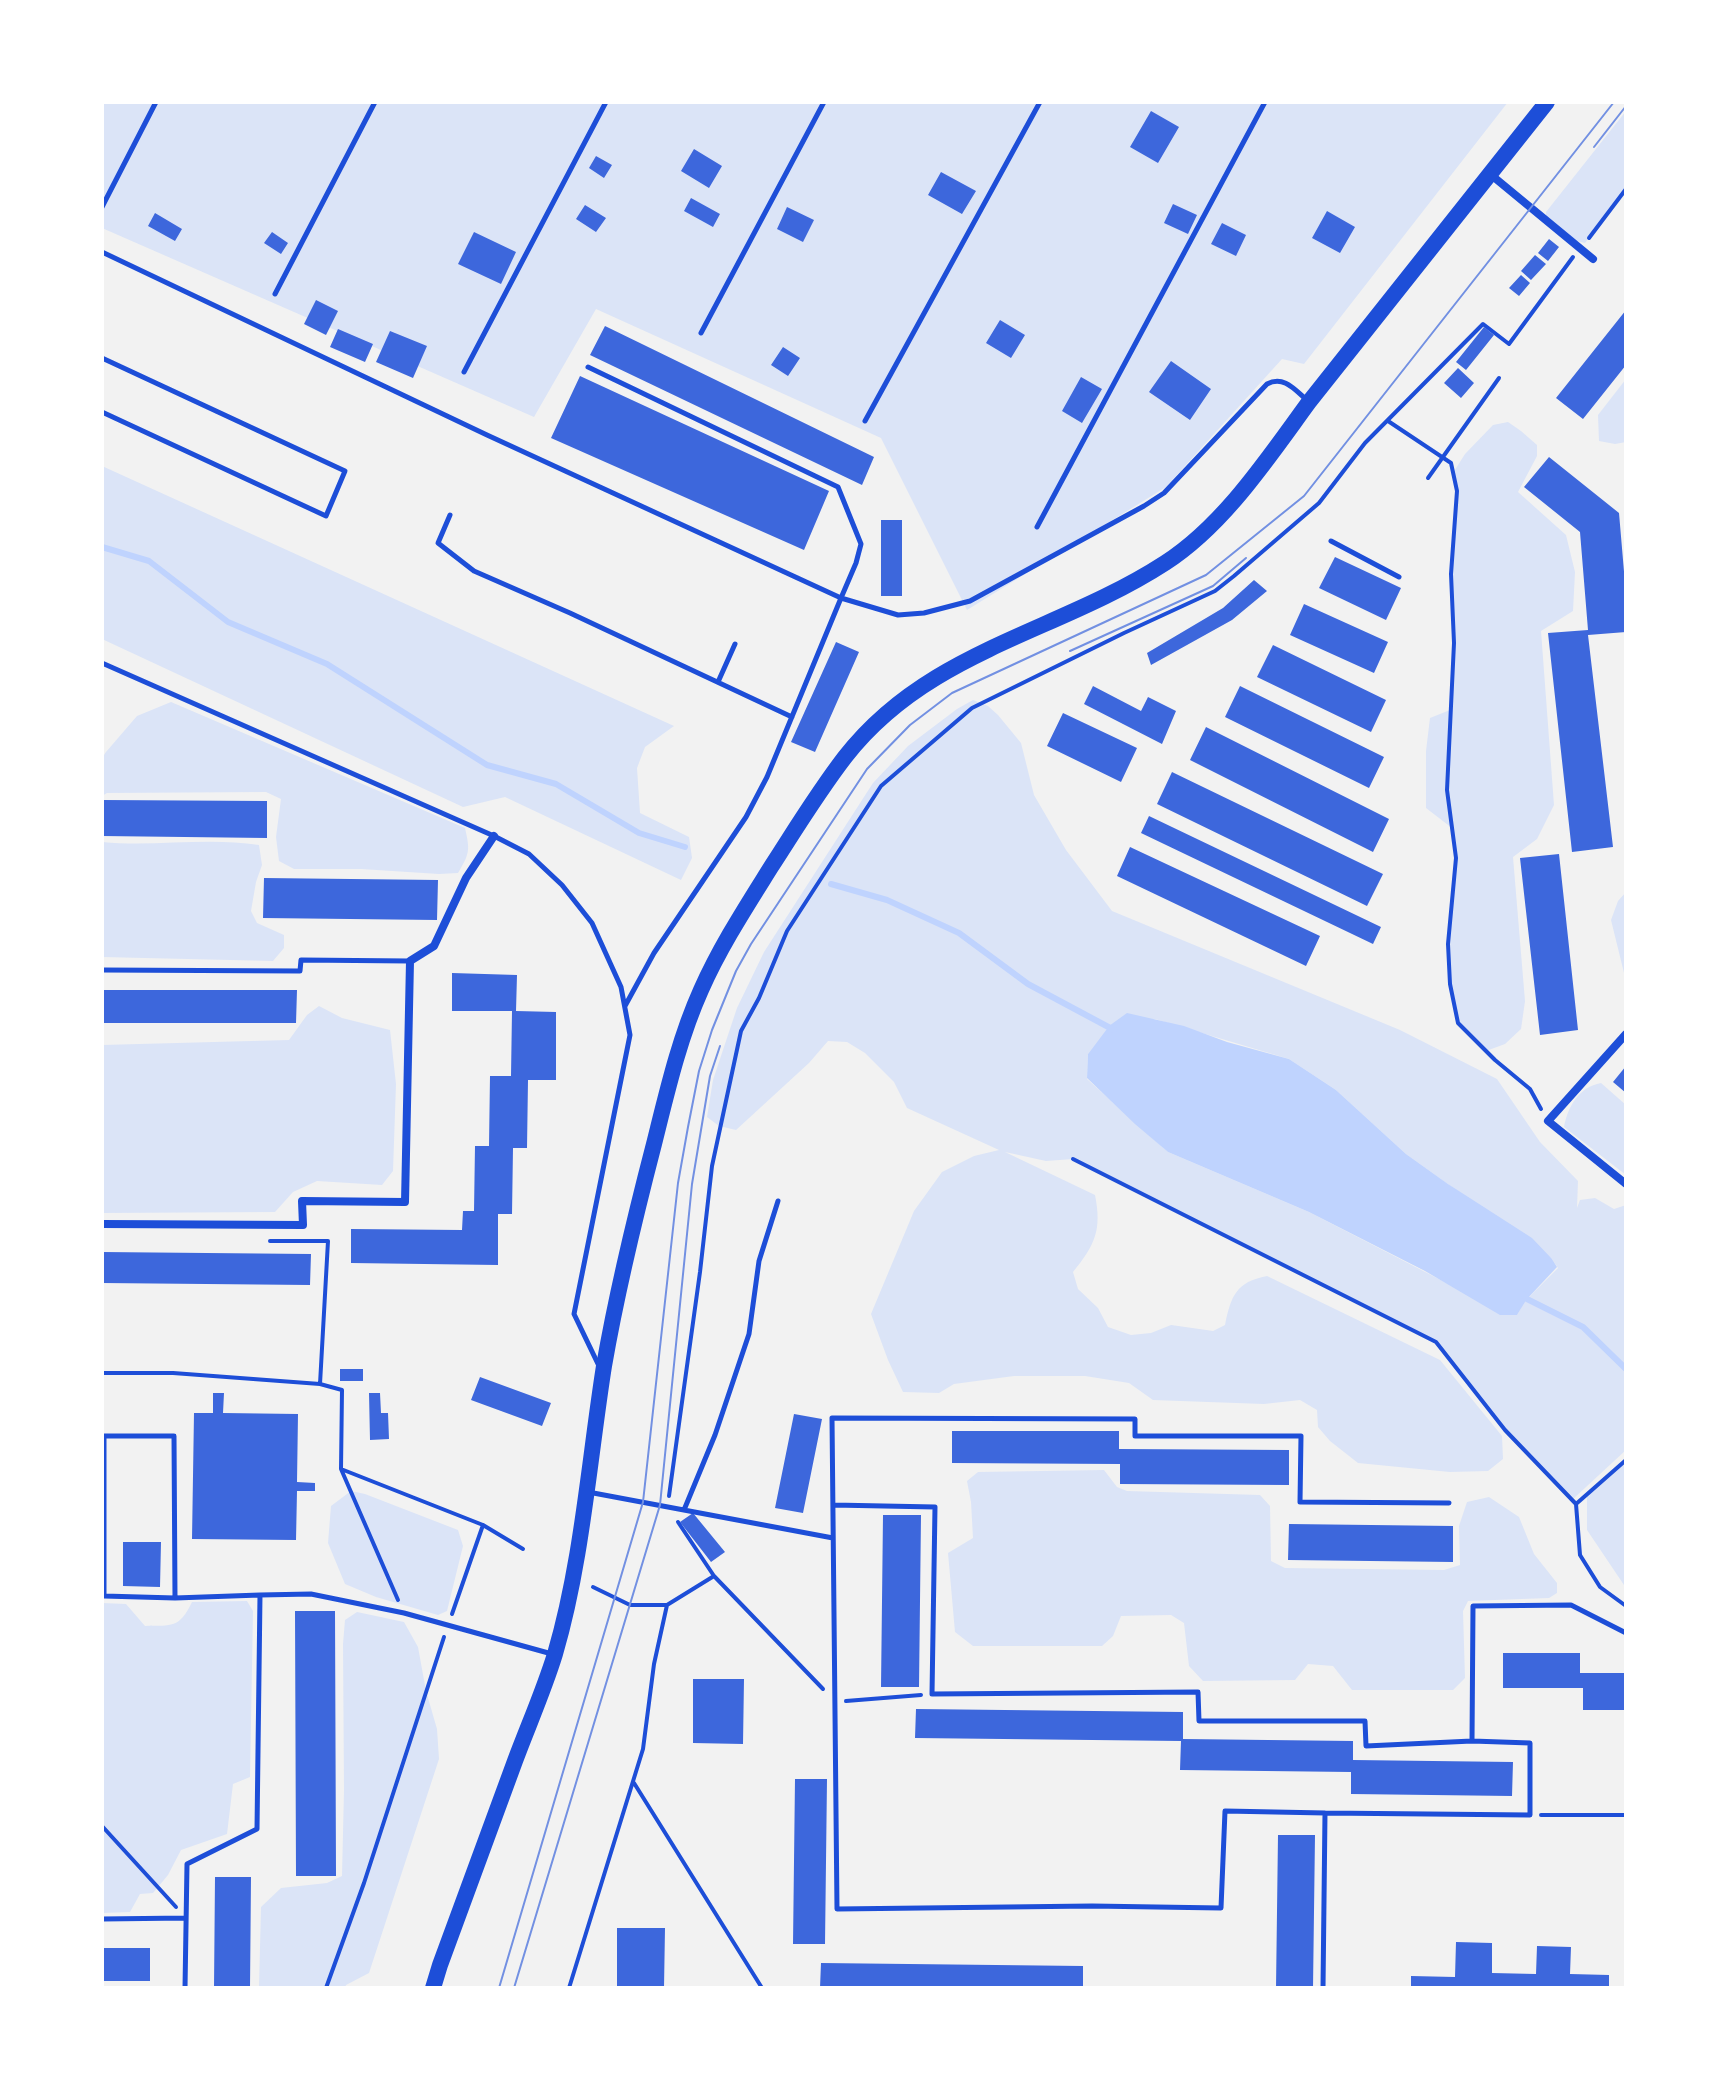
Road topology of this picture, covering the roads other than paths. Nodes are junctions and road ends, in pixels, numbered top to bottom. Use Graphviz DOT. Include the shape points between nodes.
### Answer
graph roads {
  1 [pos="156,102"];
  2 [pos="375,102"];
  3 [pos="606,102"];
  4 [pos="824,102"];
  5 [pos="1040,102"];
  6 [pos="1265,102"];
  7 [pos="1547,102"];
  8 [pos="1490,174"];
  9 [pos="102,207"];
  10 [pos="102,252"];
  11 [pos="1593,259"];
  12 [pos="275,294"];
  13 [pos="701,333"];
  14 [pos="102,358"];
  15 [pos="588,367"];
  16 [pos="464,372"];
  17 [pos="1309,402"];
  18 [pos="102,412"];
  19 [pos="865,421"];
  20 [pos="450,515"];
  21 [pos="1037,527"];
  22 [pos="1331,541"];
  23 [pos="1399,577"];
  24 [pos="841,598"];
  25 [pos="735,644"];
  26 [pos="102,663"];
  27 [pos="718,682"];
  28 [pos="792,717"];
  29 [pos="494,836"];
  30 [pos="410,961"];
  31 [pos="102,970"];
  32 [pos="625,1006"];
  33 [pos="1626,1034"];
  34 [pos="1626,1184"];
  35 [pos="778,1201"];
  36 [pos="102,1224"];
  37 [pos="603,1374"];
  38 [pos="103,1436"];
  39 [pos="587,1491"];
  40 [pos="1449,1503"];
  41 [pos="833,1505"];
  42 [pos="684,1510"];
  43 [pos="833,1538"];
  44 [pos="260,1595"];
  45 [pos="175,1598"];
  46 [pos="1626,1633"];
  47 [pos="555,1655"];
  48 [pos="1472,1741"];
  49 [pos="1325,1813"];
  50 [pos="186,1918"];
  51 [pos="102,1919"];
  52 [pos="185,1988"];
  53 [pos="433,1988"];
  54 [pos="1323,1988"];
  1 -- 9 [label="lane"];
  2 -- 12 [label="lane"];
  3 -- 16 [label="lane"];
  4 -- 13 [label="lane"];
  5 -- 19 [label="lane"];
  6 -- 21 [label="lane"];
  7 -- 8 [label="main road"];
  8 -- 11 [label="street"];
  8 -- 17 [label="main road"];
  10 -- 24 [label="lane"];
  14 -- 18 [label="lane" via="345,471 326,516"];
  15 -- 24 [label="lane" via="838,487 861,544"];
  17 -- 24 [label="lane" via="1281,380 1267,384 1164,493 970,601 898,615"];
  17 -- 37 [label="main road" via="1238,495 1171,559 1135,582 940,674 863,734 831,775 736,922 701,990 680,1046 621,1279"];
  20 -- 27 [label="lane" via="438,543 474,571"];
  22 -- 23 [label="lane"];
  24 -- 28 [label="lane"];
  25 -- 27 [label="lane"];
  26 -- 29 [label="lane"];
  27 -- 28 [label="lane"];
  28 -- 32 [label="lane" via="746,817 654,953"];
  29 -- 30 [label="street" via="466,878 434,946"];
  29 -- 32 [label="lane" via="529,854 592,923"];
  30 -- 31 [label="lane" via="301,960 300,971"];
  30 -- 36 [label="street" via="405,1202 302,1201 303,1225"];
  32 -- 37 [label="lane" via="630,1035 574,1314"];
  33 -- 34 [label="street" via="1548,1121"];
  35 -- 42 [label="lane" via="759,1261 749,1334"];
  37 -- 39 [label="main road"];
  38 -- 45 [label="lane" via="104,1596"];
  38 -- 45 [label="lane" via="174,1436"];
  39 -- 42 [label="lane"];
  39 -- 47 [label="main road"];
  40 -- 41 [label="lane" via="1300,1502 1301,1436 1135,1436 1135,1419 832,1418"];
  41 -- 43 [label="lane"];
  41 -- 48 [label="lane" via="935,1507 932,1694 1198,1692 1199,1721 1365,1721 1366,1746"];
  42 -- 43 [label="lane"];
  43 -- 49 [label="lane" via="837,1909 1221,1908 1225,1811"];
  44 -- 45 [label="lane"];
  44 -- 47 [label="lane" via="311,1594 404,1613"];
  44 -- 50 [label="lane" via="257,1829 187,1864"];
  46 -- 48 [label="lane" via="1571,1605 1473,1606"];
  47 -- 53 [label="main road"];
  48 -- 49 [label="lane" via="1530,1743 1530,1815"];
  49 -- 54 [label="lane"];
  50 -- 51 [label="lane"];
  50 -- 52 [label="lane"];
}
